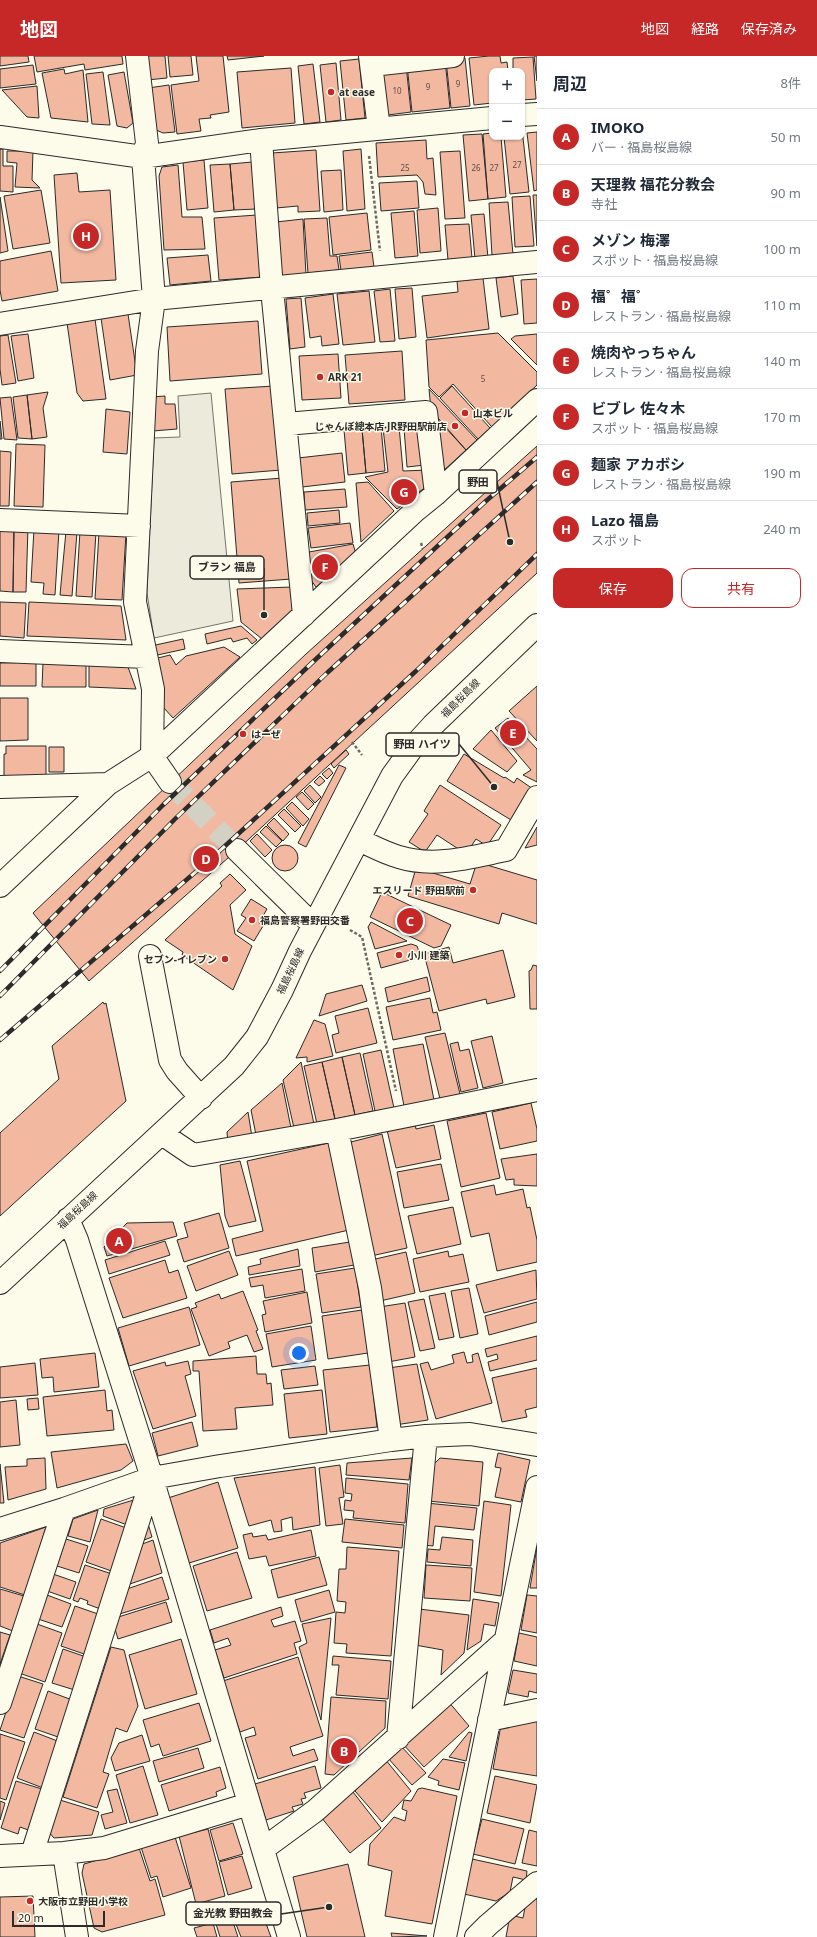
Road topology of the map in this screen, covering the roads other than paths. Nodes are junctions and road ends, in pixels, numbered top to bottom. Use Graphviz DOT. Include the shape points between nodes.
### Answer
graph roads {
  1 [pos="137,56"];
  2 [pos="453,56"];
  3 [pos="371,61"];
  4 [pos="537,114"];
  5 [pos="525,115"];
  6 [pos="489,118"];
  7 [pos="373,130"];
  8 [pos="1,136"];
  9 [pos="261,140"];
  10 [pos="143,158"];
  11 [pos="537,262"];
  12 [pos="272,289"];
  13 [pos="154,299"];
  14 [pos="0,324"];
  15 [pos="537,400"];
  16 [pos="286,424"];
  17 [pos="436,494"];
  18 [pos="0,520"];
  19 [pos="139,526"];
  20 [pos="304,615"];
  21 [pos="537,624"];
  22 [pos="0,651"];
  23 [pos="146,657"];
  24 [pos="152,756"];
  25 [pos="170,782"];
  26 [pos="108,784"];
  27 [pos="0,787"];
  28 [pos="537,797"];
  29 [pos="359,840"];
  30 [pos="237,850"];
  31 [pos="0,886"];
  32 [pos="313,925"];
  33 [pos="150,956"];
  34 [pos="537,1090"];
  35 [pos="201,1098"];
  36 [pos="337,1130"];
  37 [pos="162,1134"];
  38 [pos="68,1218"];
  39 [pos="0,1283"];
  40 [pos="426,1436"];
  41 [pos="391,1440"];
  42 [pos="537,1445"];
  43 [pos="152,1478"];
  44 [pos="537,1487"];
  45 [pos="64,1509"];
  46 [pos="0,1529"];
  47 [pos="506,1640"];
  48 [pos="0,1703"];
  49 [pos="537,1710"];
  50 [pos="490,1720"];
  51 [pos="398,1738"];
  52 [pos="249,1804"];
  53 [pos="263,1849"];
  54 [pos="64,1853"];
  55 [pos="32,1854"];
  56 [pos="0,1856"];
  57 [pos="535,1888"];
  58 [pos="77,1937"];
  59 [pos="289,1937"];
  60 [pos="445,1937"];
  61 [pos="476,1937"];
  1 -- 10 [label="street" via="147,143"];
  2 -- 3 [label="street"];
  3 -- 7 [label="street"];
  4 -- 5 [label="street"];
  6 -- 7 [label="street"];
  7 -- 9 [label="street"];
  8 -- 10 [label="street"];
  9 -- 10 [label="street"];
  9 -- 12 [label="street"];
  10 -- 13 [label="street"];
  11 -- 12 [label="street"];
  12 -- 13 [label="street"];
  12 -- 16 [label="street"];
  13 -- 14 [label="street"];
  13 -- 19 [label="street" via="147,351"];
  15 -- 17 [label="street"];
  16 -- 17 [label="street" via="426,412"];
  16 -- 20 [label="street"];
  17 -- 20 [label="street"];
  18 -- 19 [label="street"];
  19 -- 23 [label="street" via="136,602"];
  20 -- 24 [label="street"];
  21 -- 29 [label="street, 福島桜島線" via="413,747 392,776"];
  22 -- 23 [label="street"];
  23 -- 24 [label="street" via="153,689"];
  24 -- 25 [label="street"];
  24 -- 26 [label="street"];
  26 -- 27 [label="street"];
  26 -- 31 [label="street"];
  28 -- 29 [label="street" via="506,850 441,862 421,861 400,858"];
  29 -- 32 [label="street, 福島桜島線"];
  30 -- 32 [label="street"];
  32 -- 35 [label="street, 福島桜島線" via="257,1037 234,1066"];
  33 -- 35 [label="street" via="170,1060"];
  34 -- 36 [label="street"];
  35 -- 37 [label="street, 福島桜島線"];
  36 -- 37 [label="street" via="193,1155"];
  36 -- 41 [label="street" via="370,1288"];
  37 -- 38 [label="street, 福島桜島線"];
  38 -- 39 [label="street, 福島桜島線"];
  38 -- 43 [label="street" via="78,1240"];
  40 -- 41 [label="street"];
  40 -- 42 [label="street" via="470,1434"];
  40 -- 51 [label="street"];
  41 -- 43 [label="street"];
  43 -- 45 [label="street"];
  43 -- 52 [label="street"];
  43 -- 55 [label="street"];
  44 -- 47 [label="street"];
  45 -- 46 [label="street"];
  45 -- 48 [label="street"];
  47 -- 50 [label="street"];
  47 -- 51 [label="street"];
  49 -- 50 [label="street"];
  50 -- 60 [label="street"];
  51 -- 53 [label="street" via="316,1811"];
  52 -- 53 [label="street"];
  52 -- 54 [label="street" via="104,1848"];
  53 -- 59 [label="street"];
  54 -- 55 [label="street"];
  54 -- 58 [label="street"];
  55 -- 56 [label="street"];
  57 -- 61 [label="street"];
}
